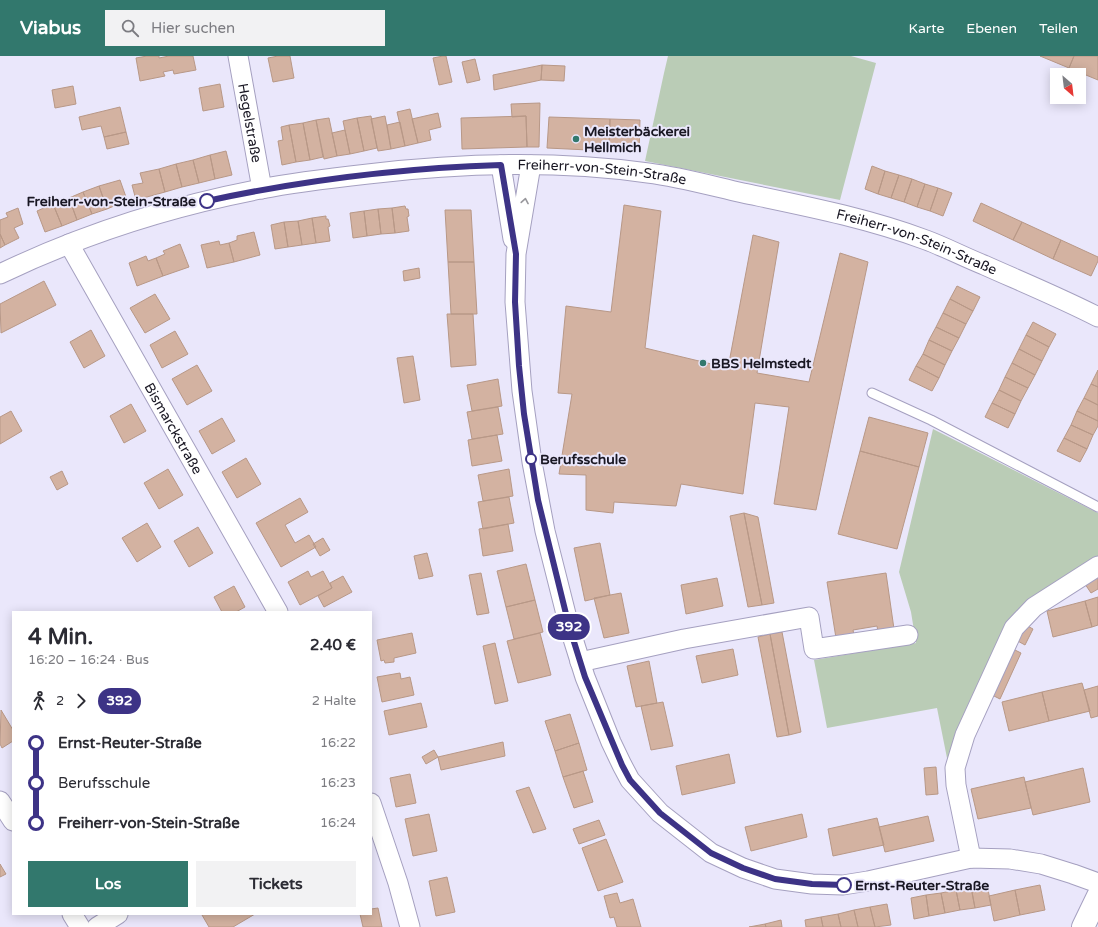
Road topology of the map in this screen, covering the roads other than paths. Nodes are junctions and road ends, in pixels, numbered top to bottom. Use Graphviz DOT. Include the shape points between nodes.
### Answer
graph roads {
  1 [pos="238,56"];
  2 [pos="501,165"];
  3 [pos="531,165"];
  4 [pos="262,189"];
  5 [pos="69,244"];
  6 [pos="516,254"];
  7 [pos="0,274"];
  8 [pos="1098,318"];
  9 [pos="872,394"];
  10 [pos="1098,507"];
  11 [pos="1098,566"];
  12 [pos="277,611"];
  13 [pos="908,635"];
  14 [pos="580,662"];
  15 [pos="0,801"];
  16 [pos="372,806"];
  17 [pos="12,820"];
  18 [pos="971,858"];
  19 [pos="1098,883"];
  20 [pos="73,915"];
  21 [pos="116,915"];
  22 [pos="80,927"];
  23 [pos="97,927"];
  24 [pos="410,927"];
  1 -- 4 [label="street, Hegelstraße"];
  2 -- 3 [label="street, Freiherr-von-Stein-Straße"];
  2 -- 4 [label="street, Freiherr-von-Stein-Straße" via="380,173"];
  2 -- 6 [label="street"];
  6 -- 3 [label="street, one-way"];
  3 -- 8 [label="street, Freiherr-von-Stein-Straße" via="595,167 650,173 849,216 927,240"];
  4 -- 5 [label="street, Freiherr-von-Stein-Straße" via="207,201"];
  5 -- 7 [label="street, Freiherr-von-Stein-Straße"];
  5 -- 12 [label="street, Bismarckstraße"];
  6 -- 14 [label="street" via="515,302 524,414 538,500 552,562"];
  9 -- 10 [label="lane" via="931,420"];
  11 -- 18 [label="street" via="1034,607 1014,628 965,735 955,768"];
  13 -- 14 [label="street" via="814,649 809,617 684,639"];
  14 -- 18 [label="street" via="611,742 630,780 660,813 711,853 727,862 775,879 843,885"];
  15 -- 17 [label="street"];
  16 -- 24 [label="street"];
  18 -- 19 [label="street" via="1010,859 1041,864"];
  20 -- 22 [label="street"];
  21 -- 23 [label="street"];
}
